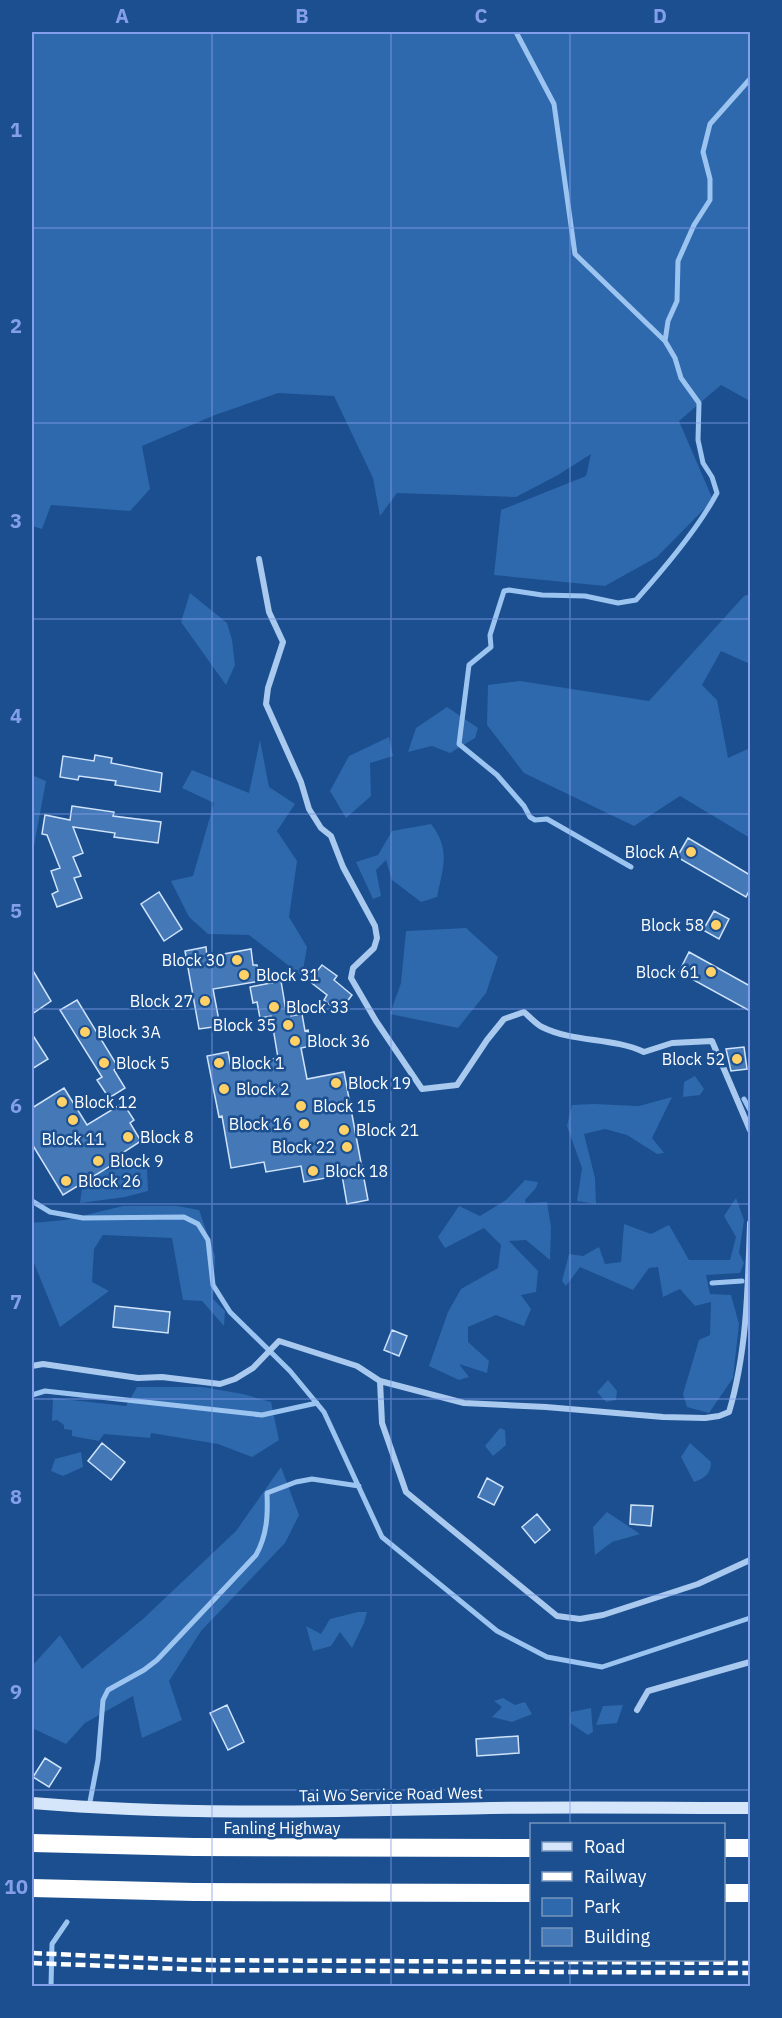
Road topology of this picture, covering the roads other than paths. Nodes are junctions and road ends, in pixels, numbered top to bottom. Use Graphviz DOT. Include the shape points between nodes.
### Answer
graph roads {
  1 [pos="258,560"];
  2 [pos="750,1130"];
  3 [pos="750,1223"];
  4 [pos="32,1366"];
  5 [pos="380,1381"];
  6 [pos="750,1560"];
  7 [pos="750,1662"];
  8 [pos="637,1710"];
  9 [pos="32,1803"];
  10 [pos="750,1808"];
  11 [pos="32,1843"];
  12 [pos="530,1848"];
  13 [pos="725,1848"];
  14 [pos="750,1848"];
  15 [pos="32,1888"];
  16 [pos="530,1893"];
  17 [pos="725,1893"];
  18 [pos="750,1893"];
  1 -- 2 [label="street" via="269,612 283,642 266,704 309,809 331,836 375,926 374,948 353,968 351,978 422,1089 457,1085 504,1019 524,1012 542,1027 629,1045 644,1052 672,1043 712,1041"];
  3 -- 5 [label="street" via="743,1334 729,1412 705,1418 663,1417 464,1403"];
  4 -- 5 [label="street" via="43,1364 138,1378 220,1384 253,1368 279,1341 357,1366"];
  5 -- 6 [label="street" via="382,1423 406,1492 557,1616 580,1619 603,1615 698,1584"];
  7 -- 8 [label="street" via="648,1691"];
  9 -- 10 [label="main road, Tai Wo Service Road West" via="184,1812"];
  11 -- 12 [label="highway, Fanling Highway"];
  13 -- 14 [label="highway"];
  15 -- 16 [label="highway"];
  17 -- 18 [label="highway"];
}
